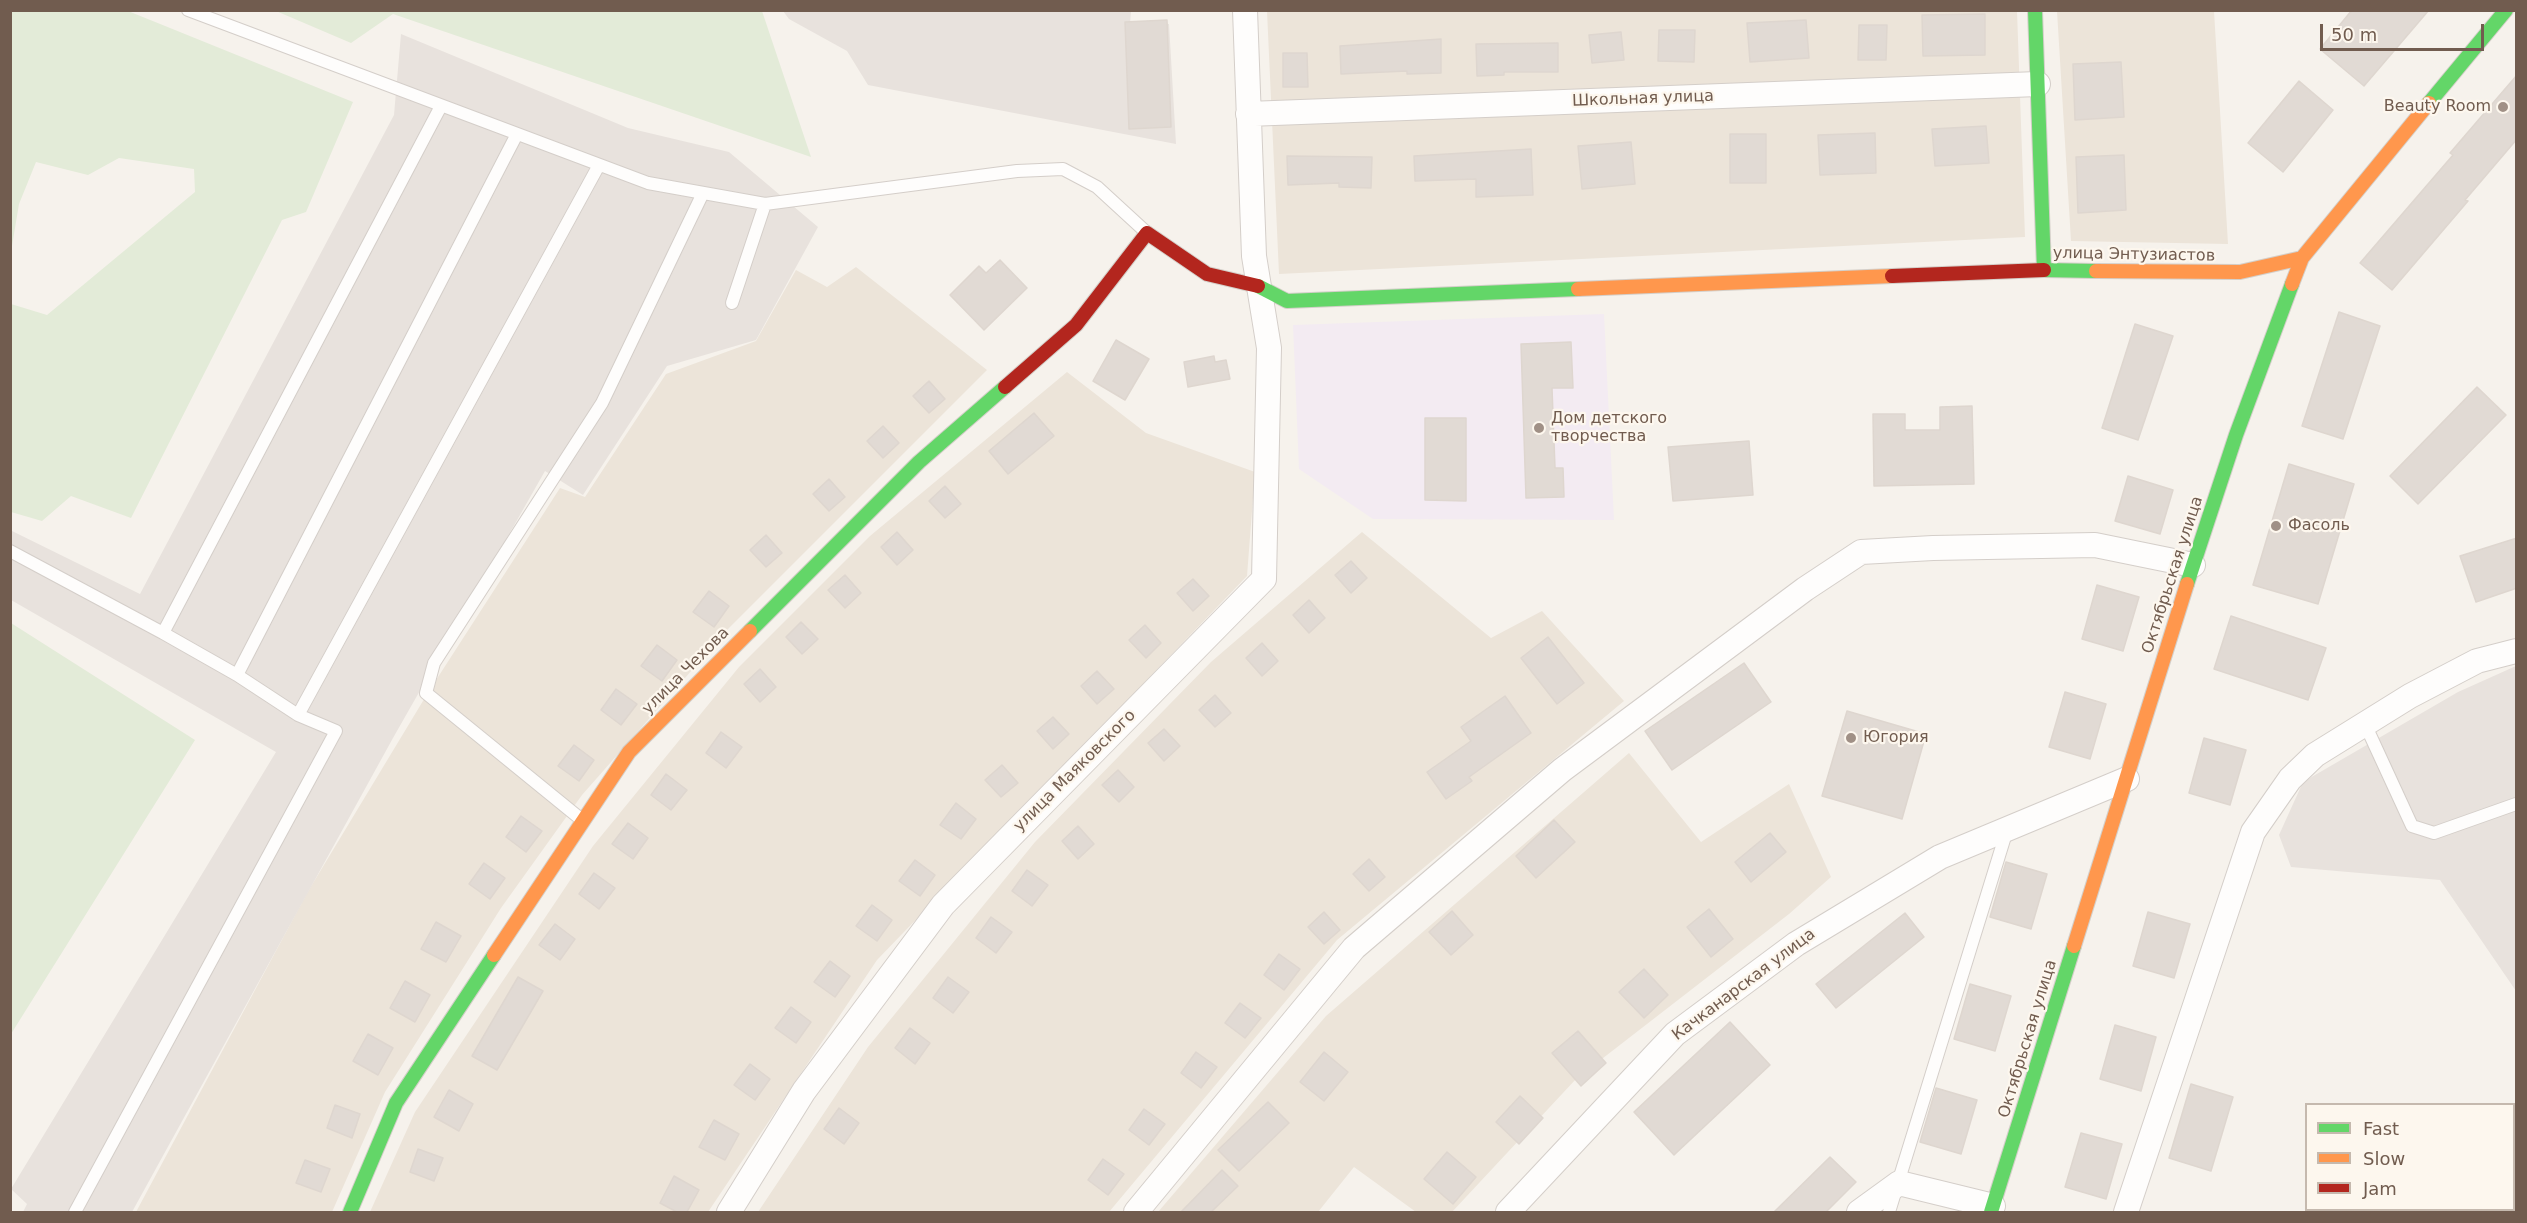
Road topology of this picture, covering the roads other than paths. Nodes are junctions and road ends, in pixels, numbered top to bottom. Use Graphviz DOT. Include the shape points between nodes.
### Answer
graph roads {
  1 [pos="188,10"];
  2 [pos="1245,10"];
  3 [pos="2035,10"];
  4 [pos="2506,10"];
  5 [pos="2038,84"];
  6 [pos="441,106"];
  7 [pos="1248,114"];
  8 [pos="518,135"];
  9 [pos="599,165"];
  10 [pos="703,193"];
  11 [pos="765,204"];
  12 [pos="1147,233"];
  13 [pos="2302,258"];
  14 [pos="2044,270"];
  15 [pos="1260,287"];
  16 [pos="732,303"];
  17 [pos="10,551"];
  18 [pos="2193,566"];
  19 [pos="163,633"];
  20 [pos="2515,654"];
  21 [pos="237,675"];
  22 [pos="298,715"];
  23 [pos="2365,724"];
  24 [pos="2127,779"];
  25 [pos="2517,804"];
  26 [pos="583,821"];
  27 [pos="2007,829"];
  28 [pos="1899,1183"];
  29 [pos="1992,1209"];
  30 [pos="75,1212"];
  31 [pos="350,1212"];
  32 [pos="729,1212"];
  33 [pos="1136,1212"];
  34 [pos="1508,1212"];
  35 [pos="1859,1212"];
  36 [pos="1889,1212"];
  37 [pos="2126,1212"];
  1 -- 6 [label="lane"];
  2 -- 7 [label="street, улица Маяковского"];
  3 -- 5 [label="street, улица Энтузиастов"];
  4 -- 13 [label="street, Октябрьская улица"];
  5 -- 7 [label="street, Школьная улица"];
  5 -- 14 [label="street, улица Энтузиастов"];
  6 -- 8 [label="lane"];
  6 -- 19 [label="lane"];
  7 -- 15 [label="street, улица Маяковского" via="1254,256"];
  8 -- 9 [label="lane"];
  8 -- 21 [label="lane"];
  9 -- 10 [label="lane" via="648,183"];
  9 -- 22 [label="lane"];
  10 -- 11 [label="lane"];
  10 -- 26 [label="lane" via="602,403 434,663 426,693"];
  11 -- 12 [label="lane" via="1017,171 1063,169 1097,187"];
  11 -- 16 [label="lane"];
  12 -- 15 [label="street" via="1208,274"];
  12 -- 26 [label="street, улица Чехова" via="1076,325 919,462 628,752"];
  13 -- 14 [label="street, улица Энтузиастов" via="2240,272"];
  13 -- 18 [label="street, Октябрьская улица" via="2236,435"];
  14 -- 15 [label="street" via="1287,301"];
  15 -- 32 [label="street, улица Маяковского" via="1269,348 1264,579 943,905 804,1091"];
  17 -- 19 [label="lane"];
  18 -- 24 [label="street, Октябрьская улица"];
  18 -- 33 [label="street" via="2095,545 1861,552 1805,589 1562,770 1354,948"];
  19 -- 21 [label="lane"];
  20 -- 23 [label="street" via="2477,662"];
  21 -- 22 [label="lane"];
  22 -- 30 [label="lane" via="336,731"];
  23 -- 25 [label="lane" via="2412,826 2434,833"];
  23 -- 37 [label="street" via="2315,755 2298,771 2253,832"];
  24 -- 27 [label="street, Качканарская улица"];
  24 -- 29 [label="street, Октябрьская улица"];
  26 -- 31 [label="street, улица Чехова" via="396,1103"];
  27 -- 28 [label="lane"];
  27 -- 34 [label="street, Качканарская улица" via="1940,857 1796,944 1675,1034"];
  28 -- 29 [label="street"];
  28 -- 35 [label="street"];
  28 -- 36 [label="lane"];
}
